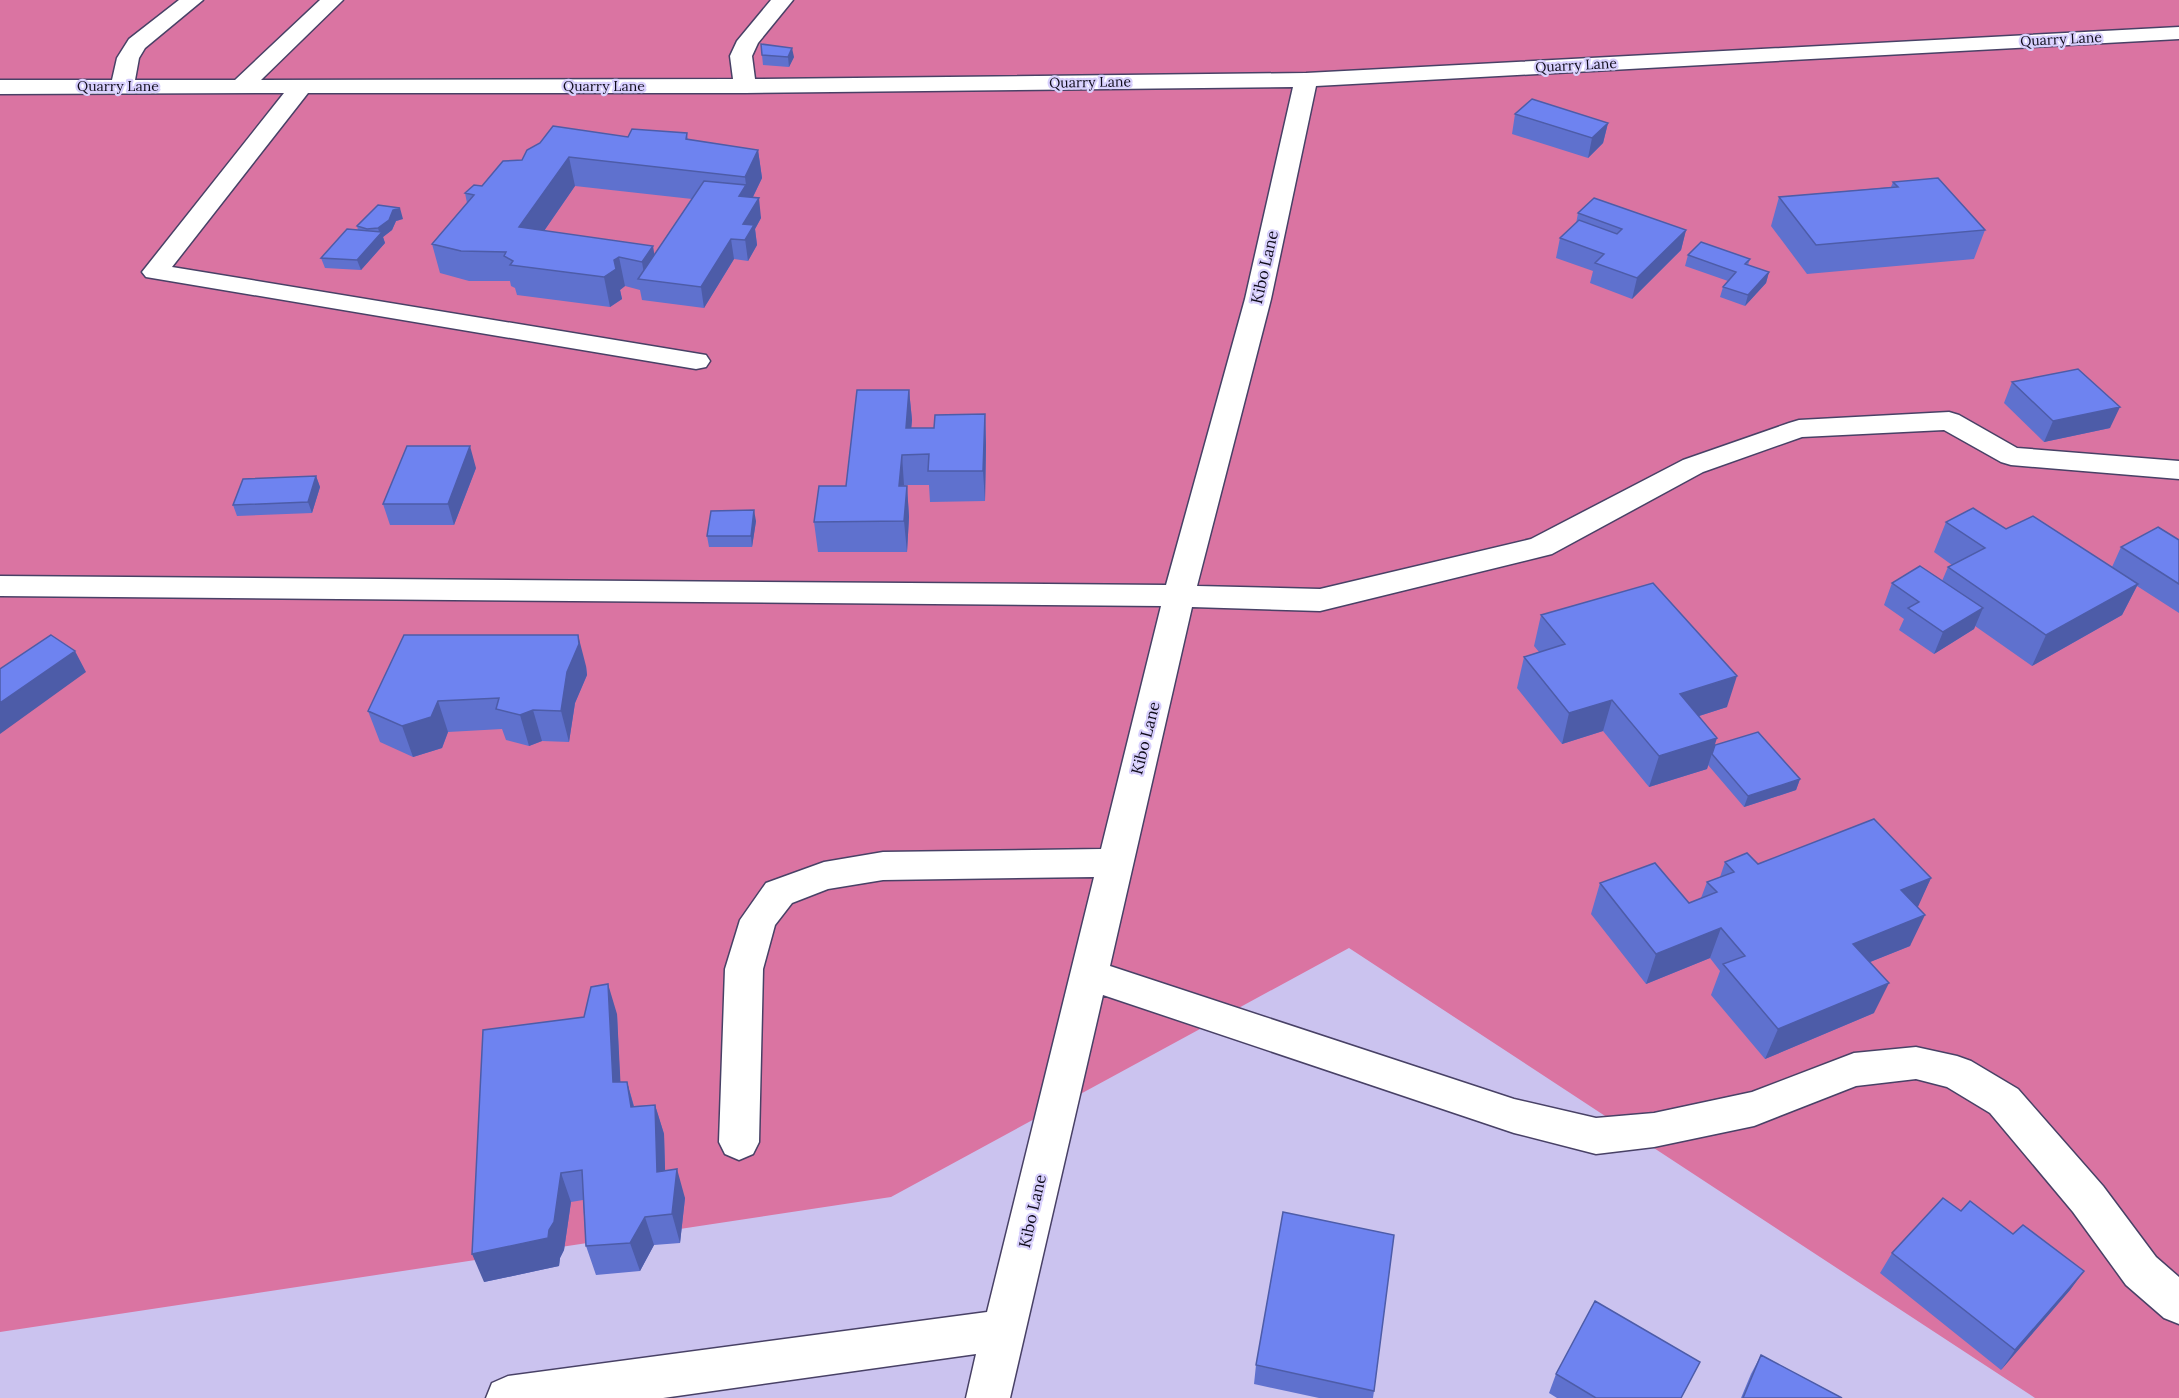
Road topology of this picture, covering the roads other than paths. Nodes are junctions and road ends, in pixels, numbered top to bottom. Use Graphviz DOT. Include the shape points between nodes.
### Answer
graph roads {
  1 [pos="192,0"];
  2 [pos="332,0"];
  3 [pos="782,0"];
  4 [pos="2179,33"];
  5 [pos="1306,80"];
  6 [pos="243,85"];
  7 [pos="303,85"];
  8 [pos="122,86"];
  9 [pos="0,87"];
  10 [pos="745,87"];
  11 [pos="696,361"];
  12 [pos="2179,470"];
  13 [pos="0,586"];
  14 [pos="1179,596"];
  15 [pos="1115,863"];
  16 [pos="1089,975"];
  17 [pos="739,1142"];
  18 [pos="2179,1304"];
  19 [pos="1004,1330"];
  20 [pos="508,1398"];
  21 [pos="988,1398"];
  1 -- 8 [label="street" via="137,44 128,58"];
  2 -- 6 [label="street"];
  3 -- 10 [label="street" via="748,41 741,56"];
  4 -- 5 [label="street, Quarry Lane"];
  5 -- 10 [label="street, Quarry Lane"];
  5 -- 14 [label="street, Kibo Lane" via="1258,299"];
  6 -- 7 [label="street, Quarry Lane"];
  6 -- 8 [label="street, Quarry Lane"];
  7 -- 10 [label="street, Quarry Lane"];
  7 -- 11 [label="street" via="155,272"];
  8 -- 9 [label="street, Quarry Lane"];
  12 -- 14 [label="street" via="2011,456 1949,421 1799,429 1693,466 1540,547 1320,600"];
  13 -- 14 [label="street"];
  14 -- 15 [label="street, Kibo Lane"];
  15 -- 16 [label="street, Kibo Lane"];
  15 -- 17 [label="street" via="883,866 824,876 779,892 758,920 744,969"];
  16 -- 18 [label="street" via="1514,1116 1596,1136 1654,1130 1754,1109 1854,1070 1916,1063 1957,1073 2004,1101 2088,1200 2141,1271"];
  16 -- 19 [label="street, Kibo Lane"];
  19 -- 20 [label="street"];
  19 -- 21 [label="street, Kibo Lane"];
}
